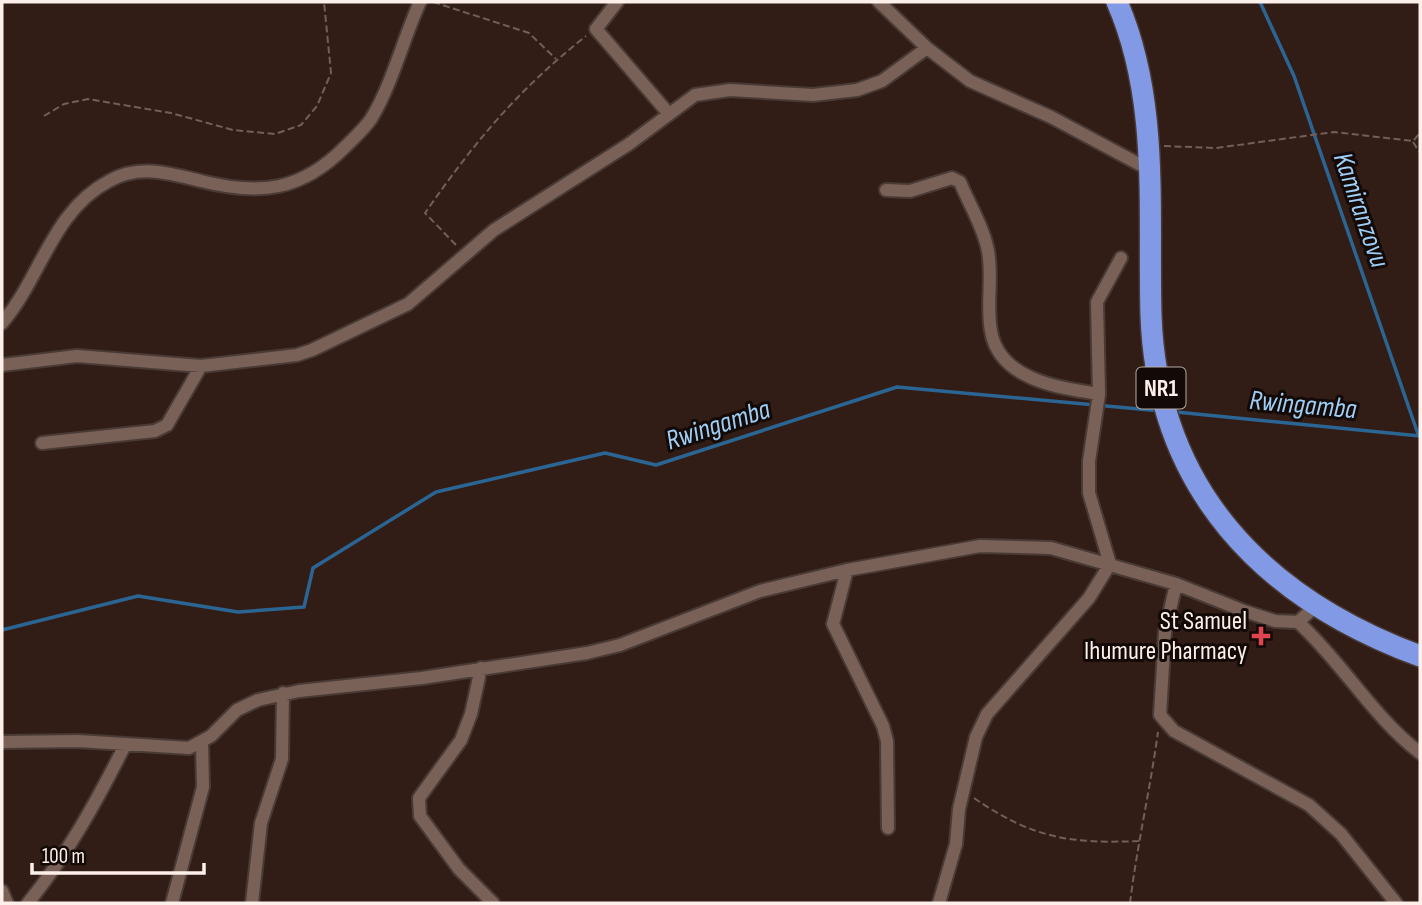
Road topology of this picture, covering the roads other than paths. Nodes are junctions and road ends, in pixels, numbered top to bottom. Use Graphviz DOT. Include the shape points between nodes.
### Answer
graph roads {
  1 [pos="420,2"];
  2 [pos="617,2"];
  3 [pos="879,2"];
  4 [pos="1117,2"];
  5 [pos="927,48"];
  6 [pos="669,114"];
  7 [pos="1150,170"];
  8 [pos="886,190"];
  9 [pos="1121,258"];
  10 [pos="2,323"];
  11 [pos="2,365"];
  12 [pos="201,366"];
  13 [pos="1099,394"];
  14 [pos="42,443"];
  15 [pos="1110,564"];
  16 [pos="847,570"];
  17 [pos="1175,584"];
  18 [pos="1316,606"];
  19 [pos="1298,622"];
  20 [pos="1420,656"];
  21 [pos="481,668"];
  22 [pos="284,693"];
  23 [pos="2,742"];
  24 [pos="202,743"];
  25 [pos="125,745"];
  26 [pos="1420,752"];
  27 [pos="888,828"];
  28 [pos="2,891"];
  29 [pos="7,903"];
  30 [pos="27,903"];
  31 [pos="172,903"];
  32 [pos="252,903"];
  33 [pos="493,903"];
  34 [pos="939,903"];
  35 [pos="1396,903"];
  1 -- 10 [label="street" via="370,120 314,175 252,189 220,186 160,170 121,175 106,182 67,217"];
  2 -- 6 [label="street" via="596,29"];
  3 -- 5 [label="street"];
  4 -- 7 [label="highway, NR1" via="1130,41 1150,145"];
  5 -- 6 [label="street" via="882,81 857,90 813,95 705,91"];
  5 -- 7 [label="street" via="979,86 1051,117"];
  6 -- 12 [label="street" via="494,230 408,304 297,355"];
  7 -- 18 [label="highway, NR1" via="1155,359 1184,463 1241,543 1265,568"];
  8 -- 13 [label="street" via="910,191 952,178 960,182 988,248 990,331 995,344 1014,367 1035,380"];
  9 -- 13 [label="street" via="1097,302"];
  11 -- 12 [label="street" via="76,356"];
  12 -- 14 [label="street" via="167,425 155,431"];
  13 -- 15 [label="street" via="1089,493"];
  15 -- 16 [label="street" via="1036,546 991,545"];
  15 -- 17 [label="street"];
  15 -- 34 [label="street" via="1089,598 988,714 976,737 956,844"];
  16 -- 21 [label="street" via="760,591 620,645 557,659"];
  16 -- 27 [label="street" via="832,624 883,726"];
  17 -- 19 [label="street" via="1275,621"];
  17 -- 35 [label="street" via="1165,632 1160,715 1174,731 1309,805 1341,834"];
  18 -- 19 [label="street"];
  18 -- 20 [label="highway, NR1" via="1373,638"];
  19 -- 26 [label="street" via="1399,737"];
  21 -- 22 [label="street"];
  21 -- 33 [label="street" via="461,740 417,807 459,869"];
  22 -- 24 [label="street" via="237,710"];
  22 -- 32 [label="street" via="282,759 261,824"];
  23 -- 25 [label="street"];
  24 -- 25 [label="street" via="189,748"];
  24 -- 31 [label="street" via="201,799"];
  25 -- 30 [label="street" via="54,871"];
  28 -- 29 [label="street"];
}
